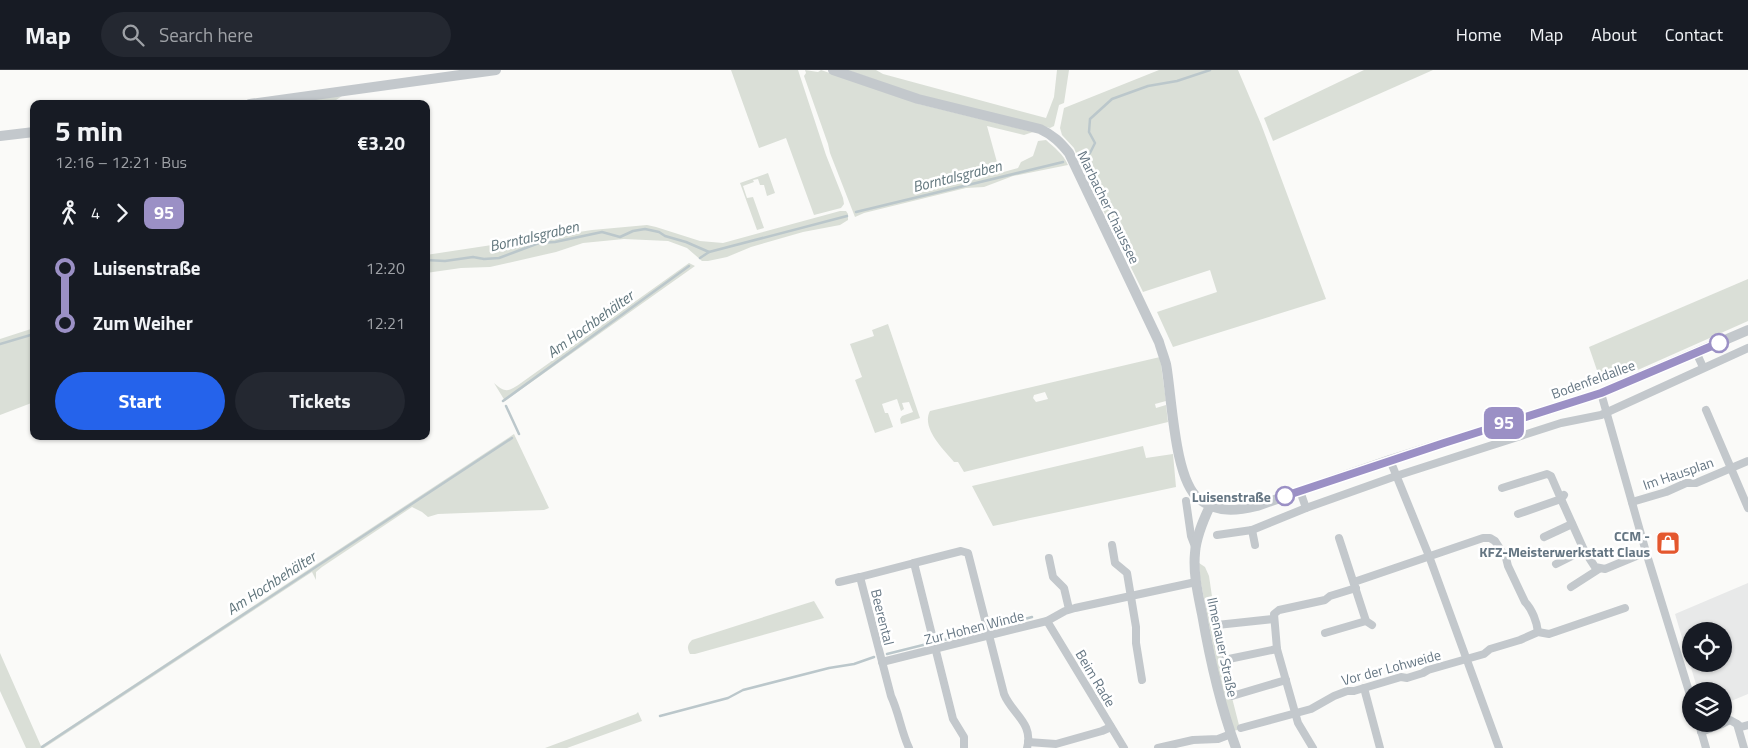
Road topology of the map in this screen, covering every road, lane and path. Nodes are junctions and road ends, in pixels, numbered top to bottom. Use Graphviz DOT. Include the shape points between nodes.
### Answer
graph roads {
  1 [pos="496,70"];
  2 [pos="833,70"];
  3 [pos="279,100"];
  4 [pos="30,132"];
  5 [pos="0,136"];
  6 [pos="1748,330"];
  7 [pos="1748,348"];
  8 [pos="1696,352"];
  9 [pos="1703,367"];
  10 [pos="1601,393"];
  11 [pos="1706,410"];
  12 [pos="1606,412"];
  13 [pos="1498,425"];
  14 [pos="1503,442"];
  15 [pos="1390,460"];
  16 [pos="1748,461"];
  17 [pos="1731,468"];
  18 [pos="1396,476"];
  19 [pos="1502,488"];
  20 [pos="1300,491"];
  21 [pos="1562,497"];
  22 [pos="1186,501"];
  23 [pos="1632,502"];
  24 [pos="1210,506"];
  25 [pos="1306,508"];
  26 [pos="1748,508"];
  27 [pos="1518,514"];
  28 [pos="1572,524"];
  29 [pos="1252,530"];
  30 [pos="1217,535"];
  31 [pos="1544,537"];
  32 [pos="1339,538"];
  33 [pos="1112,545"];
  34 [pos="1255,545"];
  35 [pos="1196,549"];
  36 [pos="1584,550"];
  37 [pos="1646,552"];
  38 [pos="1429,556"];
  39 [pos="1049,558"];
  40 [pos="914,563"];
  41 [pos="1556,564"];
  42 [pos="1599,569"];
  43 [pos="860,577"];
  44 [pos="839,582"];
  45 [pos="1196,582"];
  46 [pos="1355,585"];
  47 [pos="1571,587"];
  48 [pos="1131,595"];
  49 [pos="1625,608"];
  50 [pos="1069,609"];
  51 [pos="1273,620"];
  52 [pos="1047,621"];
  53 [pos="1217,625"];
  54 [pos="1538,632"];
  55 [pos="1325,633"];
  56 [pos="988,636"];
  57 [pos="935,649"];
  58 [pos="1277,649"];
  59 [pos="1467,659"];
  60 [pos="1224,660"];
  61 [pos="882,662"];
  62 [pos="1142,680"];
  63 [pos="1286,680"];
  64 [pos="1686,682"];
  65 [pos="1364,688"];
  66 [pos="1232,696"];
  67 [pos="1295,712"];
  68 [pos="1732,721"];
  69 [pos="1737,724"];
  70 [pos="1748,725"];
  71 [pos="1111,727"];
  72 [pos="1241,728"];
  73 [pos="1701,732"];
  74 [pos="1231,734"];
  75 [pos="1028,745"];
  76 [pos="909,748"];
  77 [pos="964,748"];
  78 [pos="1124,748"];
  79 [pos="1158,748"];
  80 [pos="1236,748"];
  81 [pos="1313,748"];
  82 [pos="1380,748"];
  83 [pos="1499,748"];
  84 [pos="1706,748"];
  85 [pos="1744,748"];
  1 -- 3 [label="street"];
  2 -- 24 [label="street, Marbacher Chaussee" via="918,99 1040,129 1061,142 1159,342 1166,363 1179,457 1190,488"];
  4 -- 5 [label="street"];
  6 -- 8 [label="street, Bodenfeldallee"];
  7 -- 9 [label="street"];
  8 -- 9 [label="street"];
  8 -- 10 [label="street, Bodenfeldallee"];
  9 -- 12 [label="street"];
  10 -- 12 [label="street"];
  10 -- 13 [label="street, Bodenfeldallee"];
  11 -- 17 [label="street, Im Hausplan"];
  12 -- 14 [label="street"];
  12 -- 23 [label="street"];
  13 -- 14 [label="street"];
  13 -- 15 [label="street, Bodenfeldallee"];
  14 -- 18 [label="street"];
  15 -- 18 [label="street"];
  15 -- 20 [label="street, Bodenfeldallee"];
  16 -- 17 [label="street, Im Hausplan"];
  17 -- 23 [label="street, Im Hausplan" via="1696,483 1686,483"];
  17 -- 26 [label="street, Im Hausplan"];
  18 -- 25 [label="street"];
  18 -- 38 [label="street"];
  19 -- 21 [label="street" via="1549,474"];
  20 -- 24 [label="street, Bodenfeldallee" via="1238,510"];
  20 -- 25 [label="street"];
  21 -- 27 [label="street"];
  21 -- 28 [label="street"];
  22 -- 35 [label="street, Ilmenauer Straße" via="1190,536"];
  23 -- 37 [label="street"];
  24 -- 35 [label="street, Ilmenauer Straße"];
  25 -- 29 [label="street"];
  28 -- 31 [label="street"];
  28 -- 36 [label="street"];
  29 -- 30 [label="street"];
  29 -- 34 [label="street"];
  32 -- 46 [label="street"];
  33 -- 48 [label="street" via="1115,564 1127,573"];
  35 -- 45 [label="street, Ilmenauer Straße"];
  36 -- 41 [label="street"];
  36 -- 42 [label="street"];
  37 -- 42 [label="street"];
  37 -- 64 [label="street"];
  38 -- 46 [label="street"];
  38 -- 54 [label="street" via="1492,538 1506,558"];
  38 -- 59 [label="street"];
  39 -- 50 [label="street" via="1053,577 1064,588"];
  40 -- 43 [label="street, Beerental"];
  40 -- 56 [label="street, Beerental" via="961,551 968,553"];
  40 -- 57 [label="street"];
  42 -- 47 [label="street"];
  43 -- 44 [label="street, Beerental"];
  43 -- 61 [label="street, Beerental"];
  45 -- 48 [label="street, Zur Hohen Winde"];
  45 -- 74 [label="street, Ilmenauer Straße" via="1210,657"];
  46 -- 51 [label="street" via="1325,600 1279,610"];
  46 -- 55 [label="street" via="1369,623"];
  48 -- 50 [label="street, Zur Hohen Winde"];
  48 -- 62 [label="street"];
  49 -- 54 [label="street, Vor der Lohweide" via="1549,634"];
  50 -- 52 [label="street, Zur Hohen Winde"];
  51 -- 53 [label="street"];
  51 -- 58 [label="street"];
  52 -- 56 [label="street, Zur Hohen Winde"];
  52 -- 71 [label="street, Beim Rade"];
  54 -- 59 [label="street, Vor der Lohweide"];
  56 -- 57 [label="street, Zur Hohen Winde"];
  56 -- 75 [label="street" via="1004,694 1022,718"];
  57 -- 61 [label="street, Zur Hohen Winde"];
  57 -- 77 [label="street" via="953,718 964,737"];
  58 -- 60 [label="street"];
  58 -- 63 [label="street"];
  59 -- 65 [label="street, Vor der Lohweide"];
  59 -- 83 [label="street"];
  61 -- 76 [label="street, Beerental"];
  63 -- 66 [label="street"];
  63 -- 67 [label="street"];
  65 -- 67 [label="street, Vor der Lohweide" via="1342,692 1311,709"];
  65 -- 82 [label="street"];
  67 -- 72 [label="street, Vor der Lohweide"];
  67 -- 81 [label="street" via="1300,730"];
  68 -- 69 [label="street"];
  69 -- 70 [label="street" via="1741,727"];
  69 -- 85 [label="street"];
  71 -- 75 [label="street" via="1056,744"];
  71 -- 78 [label="street, Beim Rade"];
  73 -- 84 [label="street"];
  74 -- 79 [label="street"];
  74 -- 80 [label="street, Ilmenauer Straße"];
}
